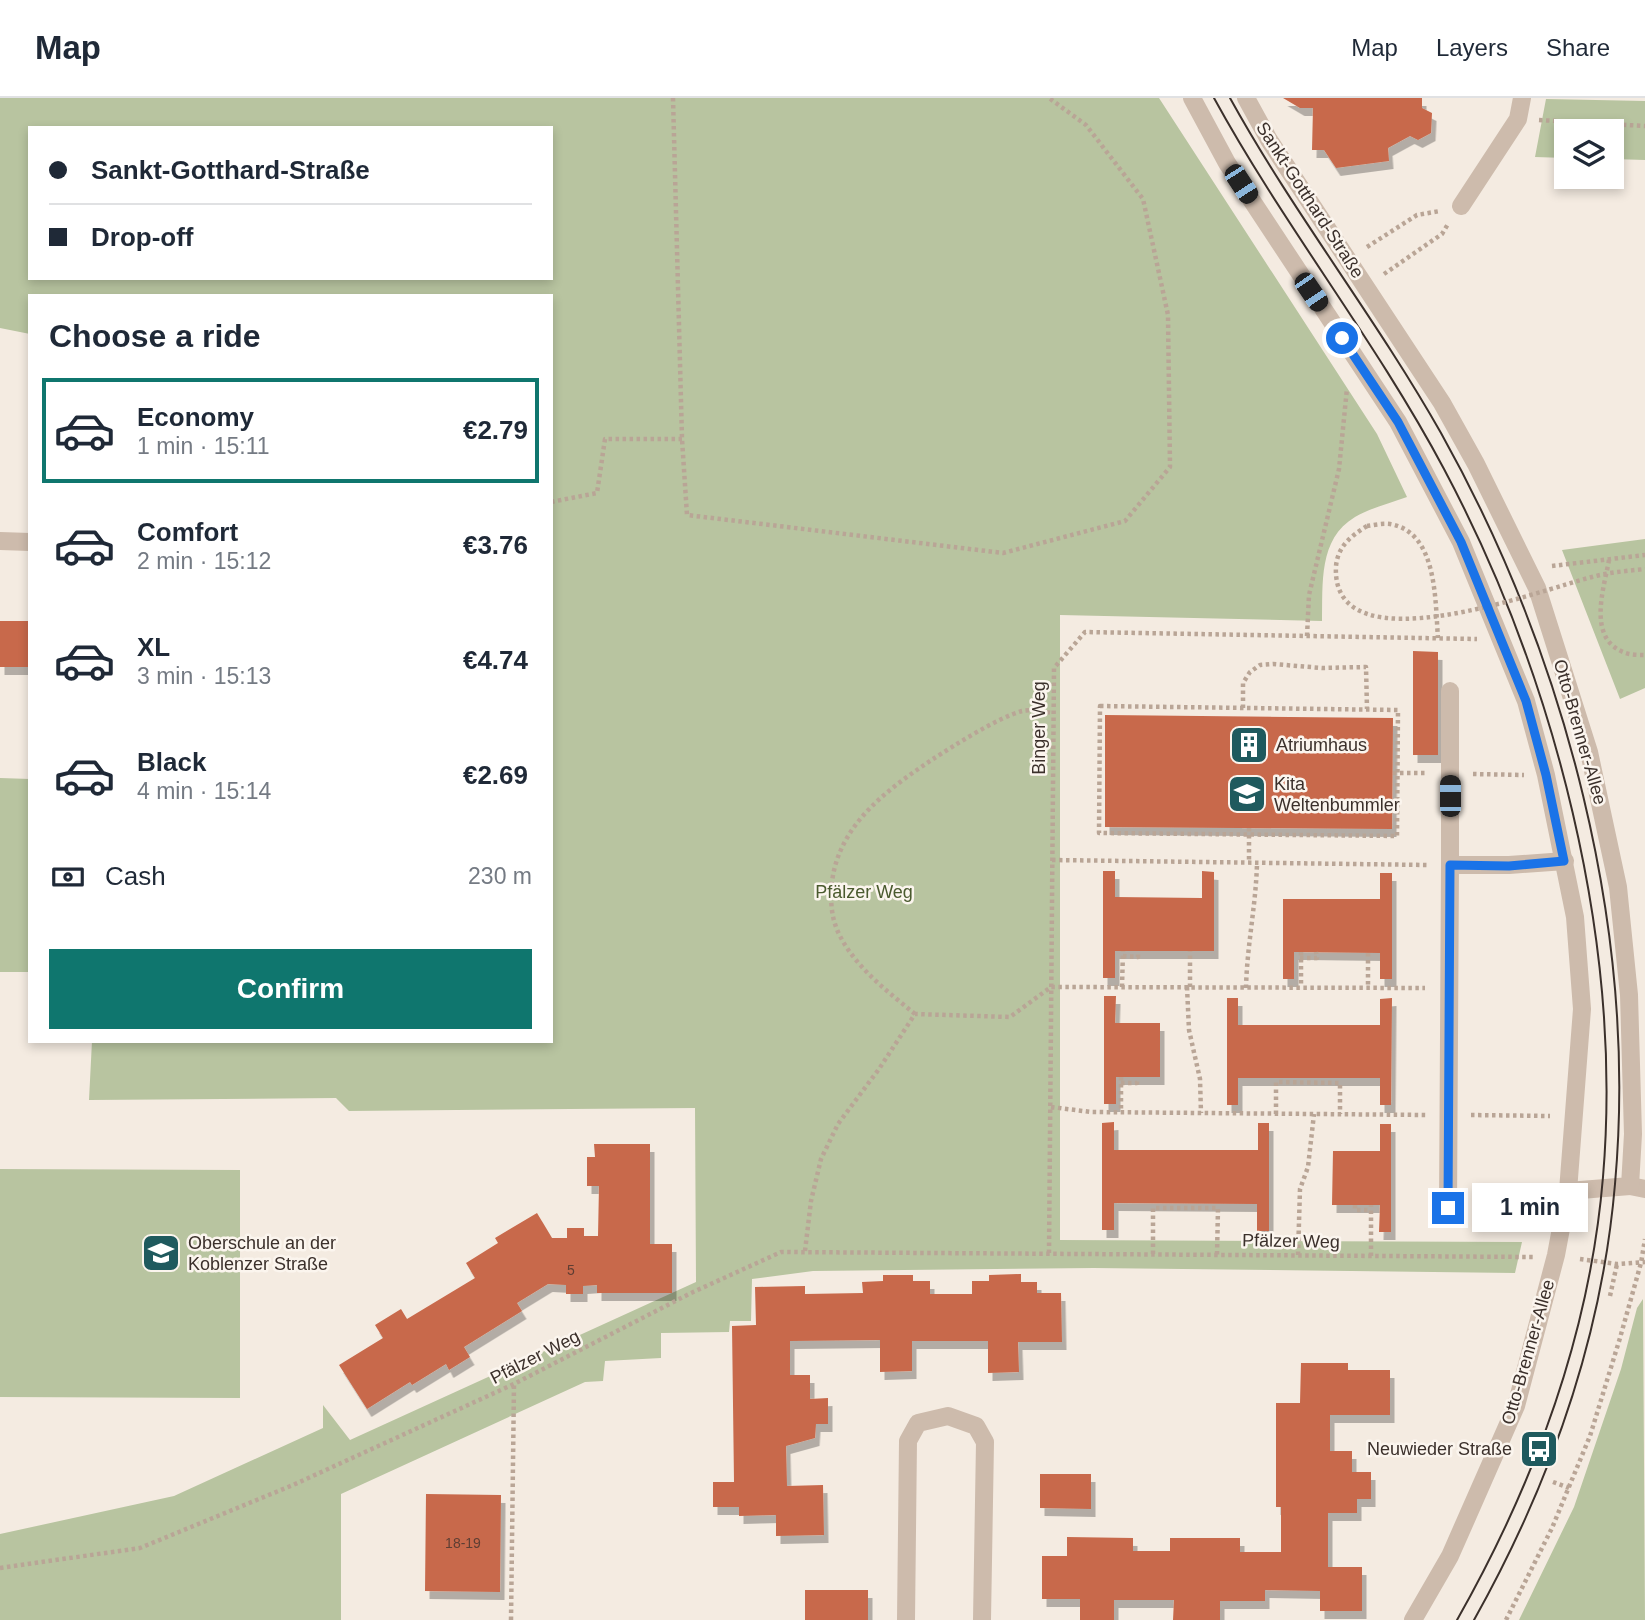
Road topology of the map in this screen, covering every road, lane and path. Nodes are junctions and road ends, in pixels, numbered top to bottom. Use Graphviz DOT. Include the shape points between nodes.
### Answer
graph roads {
  1 [pos="673,98"];
  2 [pos="1049,98"];
  3 [pos="1192,98"];
  4 [pos="1246,98"];
  5 [pos="1522,98"];
  6 [pos="1518,119"];
  7 [pos="1645,126"];
  8 [pos="1461,206"];
  9 [pos="1349,259"];
  10 [pos="1365,286"];
  11 [pos="1375,302"];
  12 [pos="1357,361"];
  13 [pos="682,439"];
  14 [pos="553,502"];
  15 [pos="0,541"];
  16 [pos="28,542"];
  17 [pos="1645,555"];
  18 [pos="1609,560"];
  19 [pos="1528,568"];
  20 [pos="1645,569"];
  21 [pos="1307,636"];
  22 [pos="1438,638"];
  23 [pos="1502,640"];
  24 [pos="1645,655"];
  25 [pos="1450,691"];
  26 [pos="1243,708"];
  27 [pos="1367,709"];
  28 [pos="1053,713"];
  29 [pos="1249,831"];
  30 [pos="1052,860"];
  31 [pos="1564,861"];
  32 [pos="1249,863"];
  33 [pos="1257,863"];
  34 [pos="1450,865"];
  35 [pos="1138,951"];
  36 [pos="1190,951"];
  37 [pos="1316,952"];
  38 [pos="1368,953"];
  39 [pos="1051,987"];
  40 [pos="1122,987"];
  41 [pos="1188,987"];
  42 [pos="1246,988"];
  43 [pos="1301,988"];
  44 [pos="1368,988"];
  45 [pos="1449,988"];
  46 [pos="915,1014"];
  47 [pos="1137,1077"];
  48 [pos="1051,1107"];
  49 [pos="1121,1112"];
  50 [pos="1201,1113"];
  51 [pos="1276,1114"];
  52 [pos="1314,1114"];
  53 [pos="1340,1114"];
  54 [pos="1448,1115"];
  55 [pos="1575,1116"];
  56 [pos="1637,1187"];
  57 [pos="1568,1191"];
  58 [pos="1355,1205"];
  59 [pos="1448,1208"];
  60 [pos="1645,1239"];
  61 [pos="806,1251"];
  62 [pos="1049,1253"];
  63 [pos="1153,1254"];
  64 [pos="1217,1255"];
  65 [pos="1298,1255"];
  66 [pos="1556,1255"];
  67 [pos="1371,1256"];
  68 [pos="1643,1262"];
  69 [pos="1617,1265"];
  70 [pos="1610,1296"];
  71 [pos="514,1384"];
  72 [pos="1553,1482"];
  73 [pos="1569,1488"];
  74 [pos="0,1568"];
  75 [pos="511,1620"];
  76 [pos="906,1620"];
  77 [pos="982,1620"];
  78 [pos="1413,1620"];
  79 [pos="1506,1620"];
  1 -- 13 [label="path"];
  2 -- 13 [label="path" via="1086,125 1143,199 1168,315 1170,467 1125,521 1003,553 687,515"];
  3 -- 12 [label="street" via="1227,163"];
  4 -- 9 [label="street, Sankt-Gotthard-Straße"];
  5 -- 6 [label="street"];
  6 -- 7 [label="path"];
  6 -- 8 [label="street"];
  8 -- 9 [label="path" via="1417,215"];
  8 -- 10 [label="path" via="1441,234"];
  9 -- 10 [label="street, Sankt-Gotthard-Straße"];
  10 -- 11 [label="street, Sankt-Gotthard-Straße"];
  11 -- 19 [label="street, Otto-Brenner-Allee" via="1442,403"];
  12 -- 21 [label="path" via="1347,387 1339,470 1309,595"];
  12 -- 23 [label="street, Otto-Brenner-Allee" via="1398,422 1461,542"];
  13 -- 14 [label="path" via="605,439 597,493"];
  15 -- 16 [label="street"];
  17 -- 18 [label="path"];
  18 -- 19 [label="path"];
  18 -- 24 [label="path" via="1601,624 1608,643 1624,653"];
  19 -- 56 [label="street, Otto-Brenner-Allee" via="1589,752 1618,887 1629,995"];
  20 -- 22 [label="path, bridge" via="1590,577 1475,610 1390,618 1369,616 1355,610 1341,592 1336,575 1337,555 1349,538 1367,526 1389,524 1408,532 1430,562"];
  21 -- 22 [label="path, Binger Weg"];
  21 -- 28 [label="path, Binger Weg" via="1086,632 1054,668"];
  22 -- 23 [label="path, Binger Weg"];
  23 -- 31 [label="street, Otto-Brenner-Allee" via="1526,701"];
  25 -- 34 [label="street"];
  26 -- 27 [label="path"];
  26 -- 27 [label="path" via="1243,683 1250,672 1273,664 1366,667"];
  26 -- 29 [label="path" via="1100,706 1099,833"];
  27 -- 29 [label="path" via="1398,709 1397,836"];
  28 -- 30 [label="path, Binger Weg"];
  28 -- 46 [label="path" via="1023,710 941,754 873,804 839,853 830,900 839,934 867,972"];
  29 -- 32 [label="path"];
  30 -- 32 [label="path"];
  30 -- 39 [label="path, Binger Weg"];
  31 -- 34 [label="street"];
  31 -- 55 [label="street, Otto-Brenner-Allee" via="1575,917 1583,1009"];
  32 -- 33 [label="path"];
  33 -- 34 [label="path"];
  33 -- 42 [label="path"];
  34 -- 45 [label="street"];
  35 -- 40 [label="path" via="1138,957 1123,954"];
  36 -- 41 [label="path"];
  37 -- 43 [label="path" via="1317,958 1301,955"];
  38 -- 44 [label="path"];
  39 -- 40 [label="path"];
  39 -- 46 [label="path" via="1010,1017"];
  39 -- 48 [label="path, Binger Weg"];
  40 -- 41 [label="path"];
  41 -- 42 [label="path"];
  41 -- 50 [label="path"];
  42 -- 43 [label="path"];
  43 -- 44 [label="path"];
  44 -- 45 [label="path"];
  45 -- 54 [label="street"];
  46 -- 61 [label="path" via="838,1124 821,1159"];
  47 -- 49 [label="path" via="1137,1083 1121,1080"];
  48 -- 49 [label="path"];
  48 -- 62 [label="path, Binger Weg"];
  49 -- 50 [label="path"];
  50 -- 51 [label="path"];
  51 -- 52 [label="path"];
  51 -- 53 [label="path" via="1276,1082 1340,1080"];
  52 -- 53 [label="path"];
  52 -- 65 [label="path" via="1308,1167 1300,1189"];
  53 -- 54 [label="path"];
  54 -- 55 [label="path"];
  54 -- 59 [label="street"];
  55 -- 57 [label="street, Otto-Brenner-Allee"];
  56 -- 57 [label="street, Otto-Brenner-Allee"];
  57 -- 66 [label="street, Otto-Brenner-Allee"];
  58 -- 67 [label="path" via="1355,1210 1371,1208"];
  60 -- 68 [label="path"];
  61 -- 62 [label="path, Pfälzer Weg"];
  61 -- 71 [label="path, Pfälzer Weg" via="769,1257"];
  62 -- 63 [label="path, Pfälzer Weg"];
  63 -- 64 [label="path, Pfälzer Weg"];
  63 -- 64 [label="path" via="1153,1208 1218,1206"];
  64 -- 65 [label="path, Pfälzer Weg"];
  65 -- 67 [label="path, Pfälzer Weg"];
  66 -- 67 [label="path, Pfälzer Weg"];
  66 -- 69 [label="path, Pfälzer Weg"];
  66 -- 78 [label="street, Otto-Brenner-Allee" via="1516,1406 1450,1556"];
  68 -- 69 [label="path, Pfälzer Weg"];
  68 -- 73 [label="path" via="1590,1436"];
  69 -- 70 [label="path"];
  71 -- 74 [label="path, Pfälzer Weg" via="293,1485 140,1548"];
  71 -- 75 [label="path"];
  72 -- 73 [label="path"];
  73 -- 79 [label="path"];
  76 -- 77 [label="street" via="908,1441 918,1423 948,1416 976,1426 985,1442"];
}
